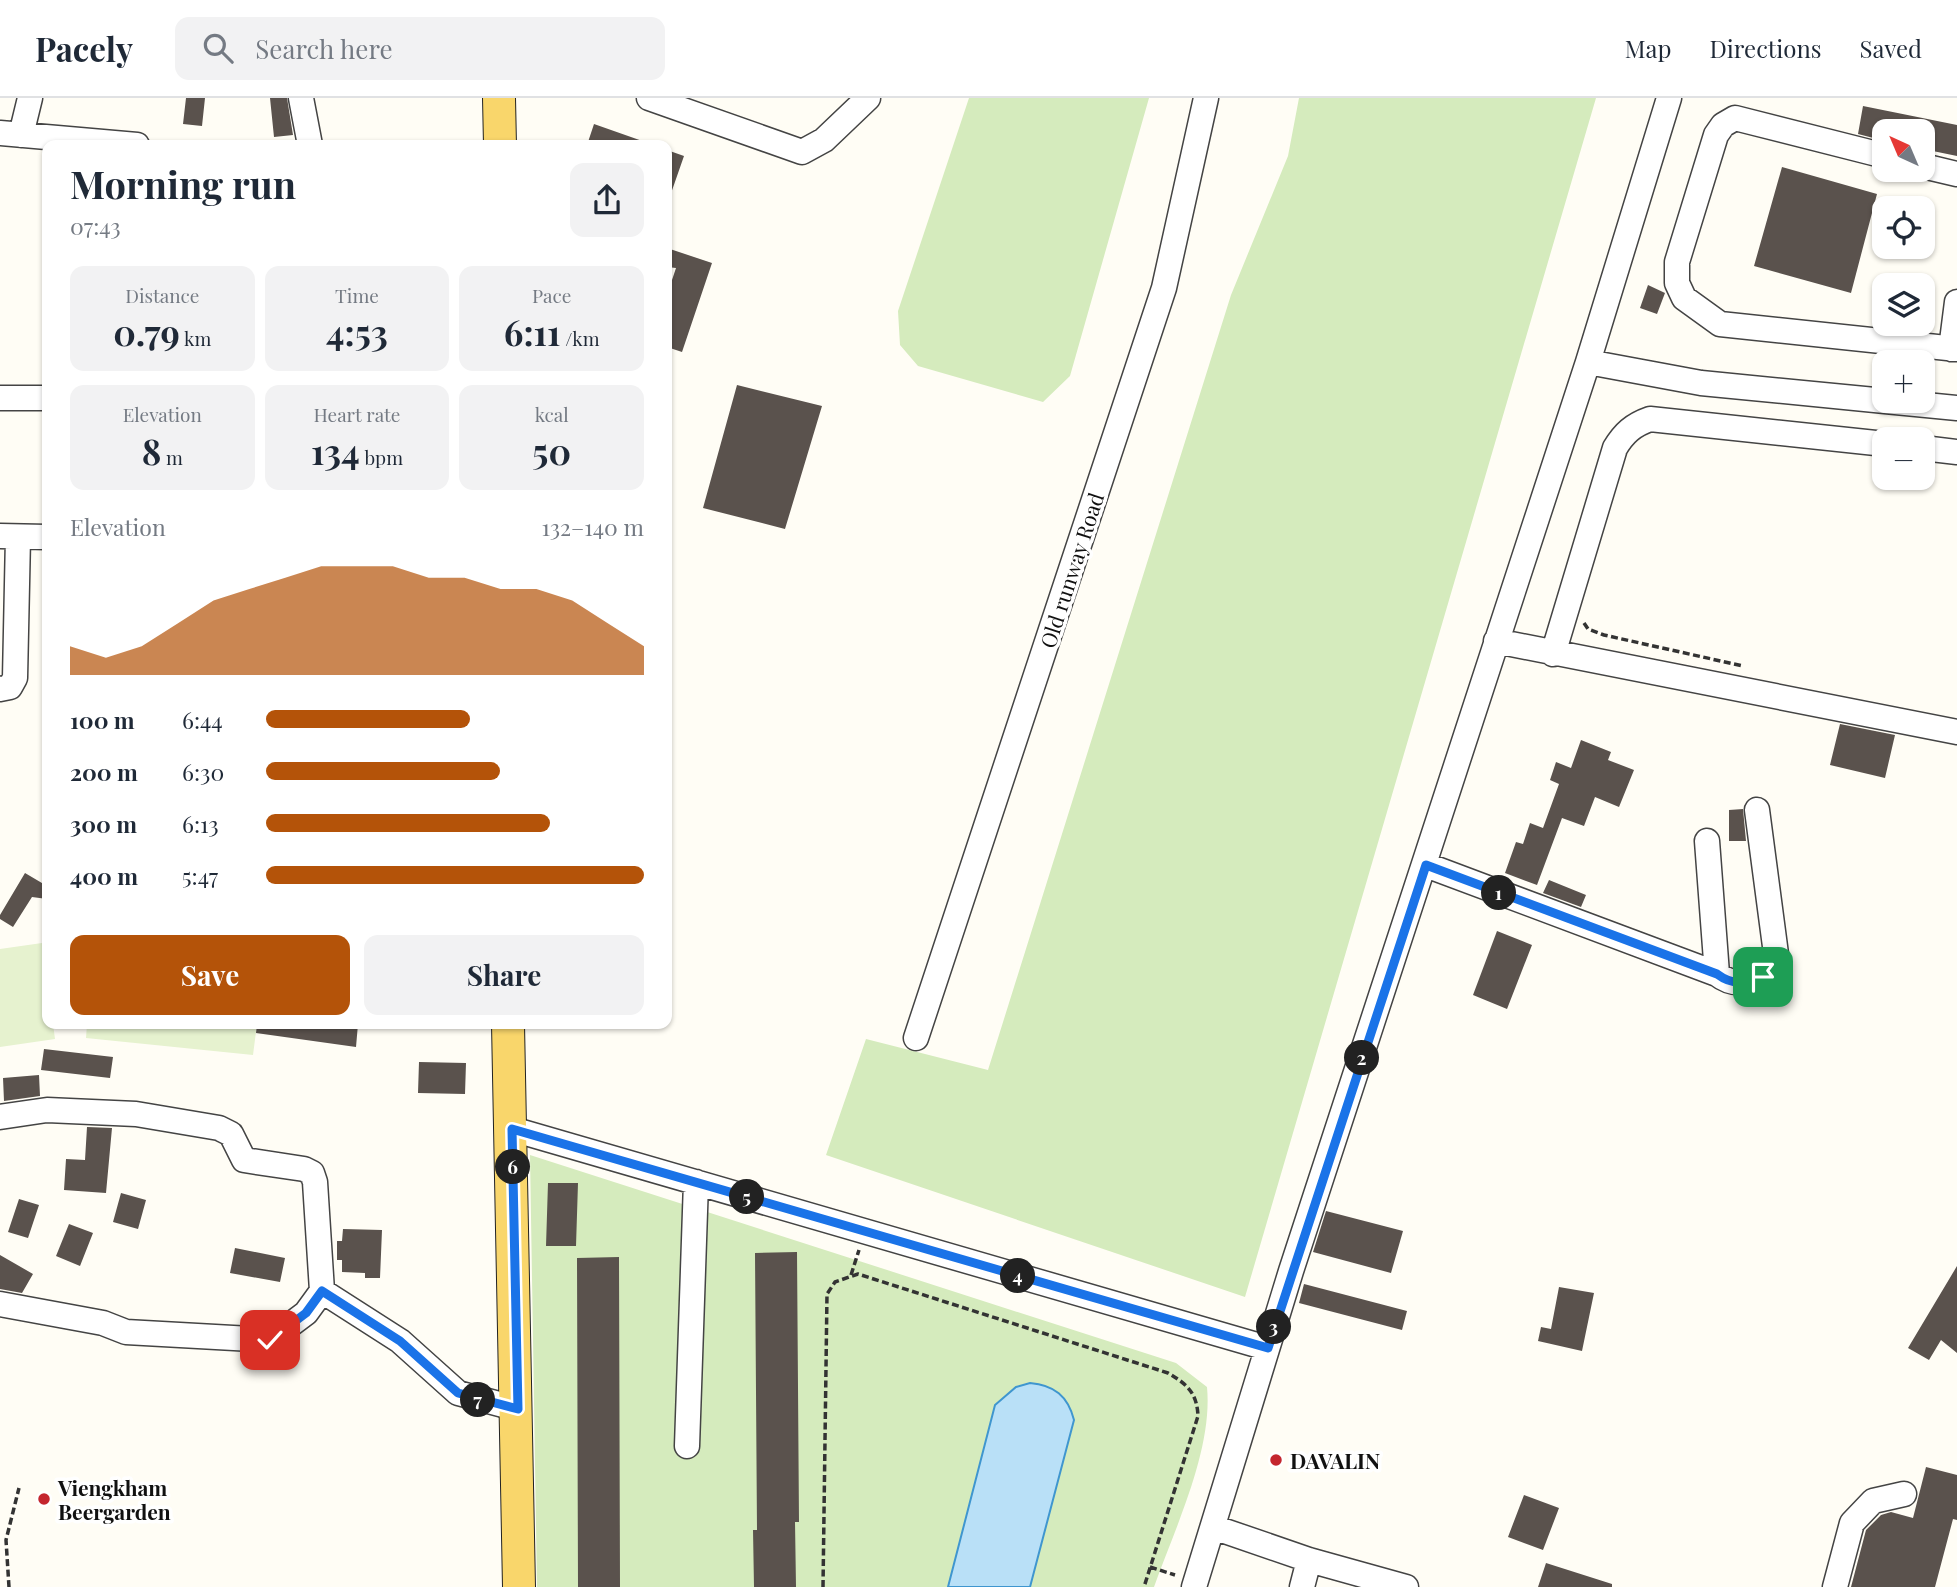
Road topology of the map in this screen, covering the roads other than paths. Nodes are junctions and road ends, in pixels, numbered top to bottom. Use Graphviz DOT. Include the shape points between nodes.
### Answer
graph roads {
  1 [pos="30,98"];
  2 [pos="301,98"];
  3 [pos="499,98"];
  4 [pos="649,98"];
  5 [pos="867,98"];
  6 [pos="1206,98"];
  7 [pos="1669,98"];
  8 [pos="10,134"];
  9 [pos="79,140"];
  10 [pos="309,140"];
  11 [pos="500,140"];
  12 [pos="1872,153"];
  13 [pos="1936,169"];
  14 [pos="1957,174"];
  15 [pos="1957,302"];
  16 [pos="1954,349"];
  17 [pos="1588,362"];
  18 [pos="0,398"];
  19 [pos="42,398"];
  20 [pos="1872,400"];
  21 [pos="1935,406"];
  22 [pos="1957,408"];
  23 [pos="1872,443"];
  24 [pos="1935,449"];
  25 [pos="1957,452"];
  26 [pos="9,536"];
  27 [pos="42,537"];
  28 [pos="1496,641"];
  29 [pos="1553,654"];
  30 [pos="0,690"];
  31 [pos="1957,732"];
  32 [pos="1757,810"];
  33 [pos="1707,841"];
  34 [pos="1426,865"];
  35 [pos="1717,974"];
  36 [pos="508,1029"];
  37 [pos="916,1038"];
  38 [pos="0,1117"];
  39 [pos="512,1129"];
  40 [pos="696,1182"];
  41 [pos="322,1291"];
  42 [pos="0,1304"];
  43 [pos="1268,1348"];
  44 [pos="518,1409"];
  45 [pos="687,1446"];
  46 [pos="1903,1494"];
  47 [pos="1213,1527"];
  48 [pos="1309,1560"];
  49 [pos="1195,1584"];
  50 [pos="519,1587"];
  51 [pos="1302,1587"];
  52 [pos="1406,1587"];
  53 [pos="1835,1587"];
  1 -- 8 [label="street"];
  2 -- 10 [label="street"];
  3 -- 11 [label="main road"];
  4 -- 5 [label="street" via="802,152 824,140"];
  6 -- 37 [label="street, Old runway Road" via="1164,288"];
  7 -- 17 [label="street"];
  8 -- 9 [label="street"];
  12 -- 16 [label="street" via="1735,118 1716,135 1677,262 1677,283 1684,298 1720,324"];
  13 -- 14 [label="street"];
  15 -- 16 [label="street"];
  17 -- 20 [label="street" via="1700,383"];
  17 -- 28 [label="street"];
  18 -- 19 [label="street"];
  21 -- 22 [label="street"];
  23 -- 29 [label="street" via="1650,419 1637,423 1615,448"];
  24 -- 25 [label="street"];
  26 -- 27 [label="street"];
  26 -- 30 [label="street" via="15,678 10,687"];
  28 -- 29 [label="street"];
  28 -- 34 [label="street"];
  29 -- 31 [label="street"];
  32 -- 35 [label="street" via="1774,968 1763,977 1735,984"];
  33 -- 35 [label="street"];
  34 -- 35 [label="street"];
  34 -- 43 [label="street"];
  36 -- 39 [label="main road"];
  38 -- 41 [label="street" via="47,1110 136,1114 226,1129 244,1160 304,1169 315,1182"];
  39 -- 40 [label="street"];
  39 -- 44 [label="main road"];
  40 -- 43 [label="street"];
  40 -- 45 [label="street"];
  41 -- 42 [label="street" via="306,1313 270,1340 127,1332 103,1323"];
  41 -- 44 [label="street" via="400,1341 458,1393"];
  43 -- 47 [label="street"];
  44 -- 50 [label="main road"];
  46 -- 53 [label="street" via="1873,1501 1852,1523"];
  47 -- 48 [label="street"];
  47 -- 49 [label="street"];
  48 -- 51 [label="street"];
  48 -- 52 [label="street"];
}
